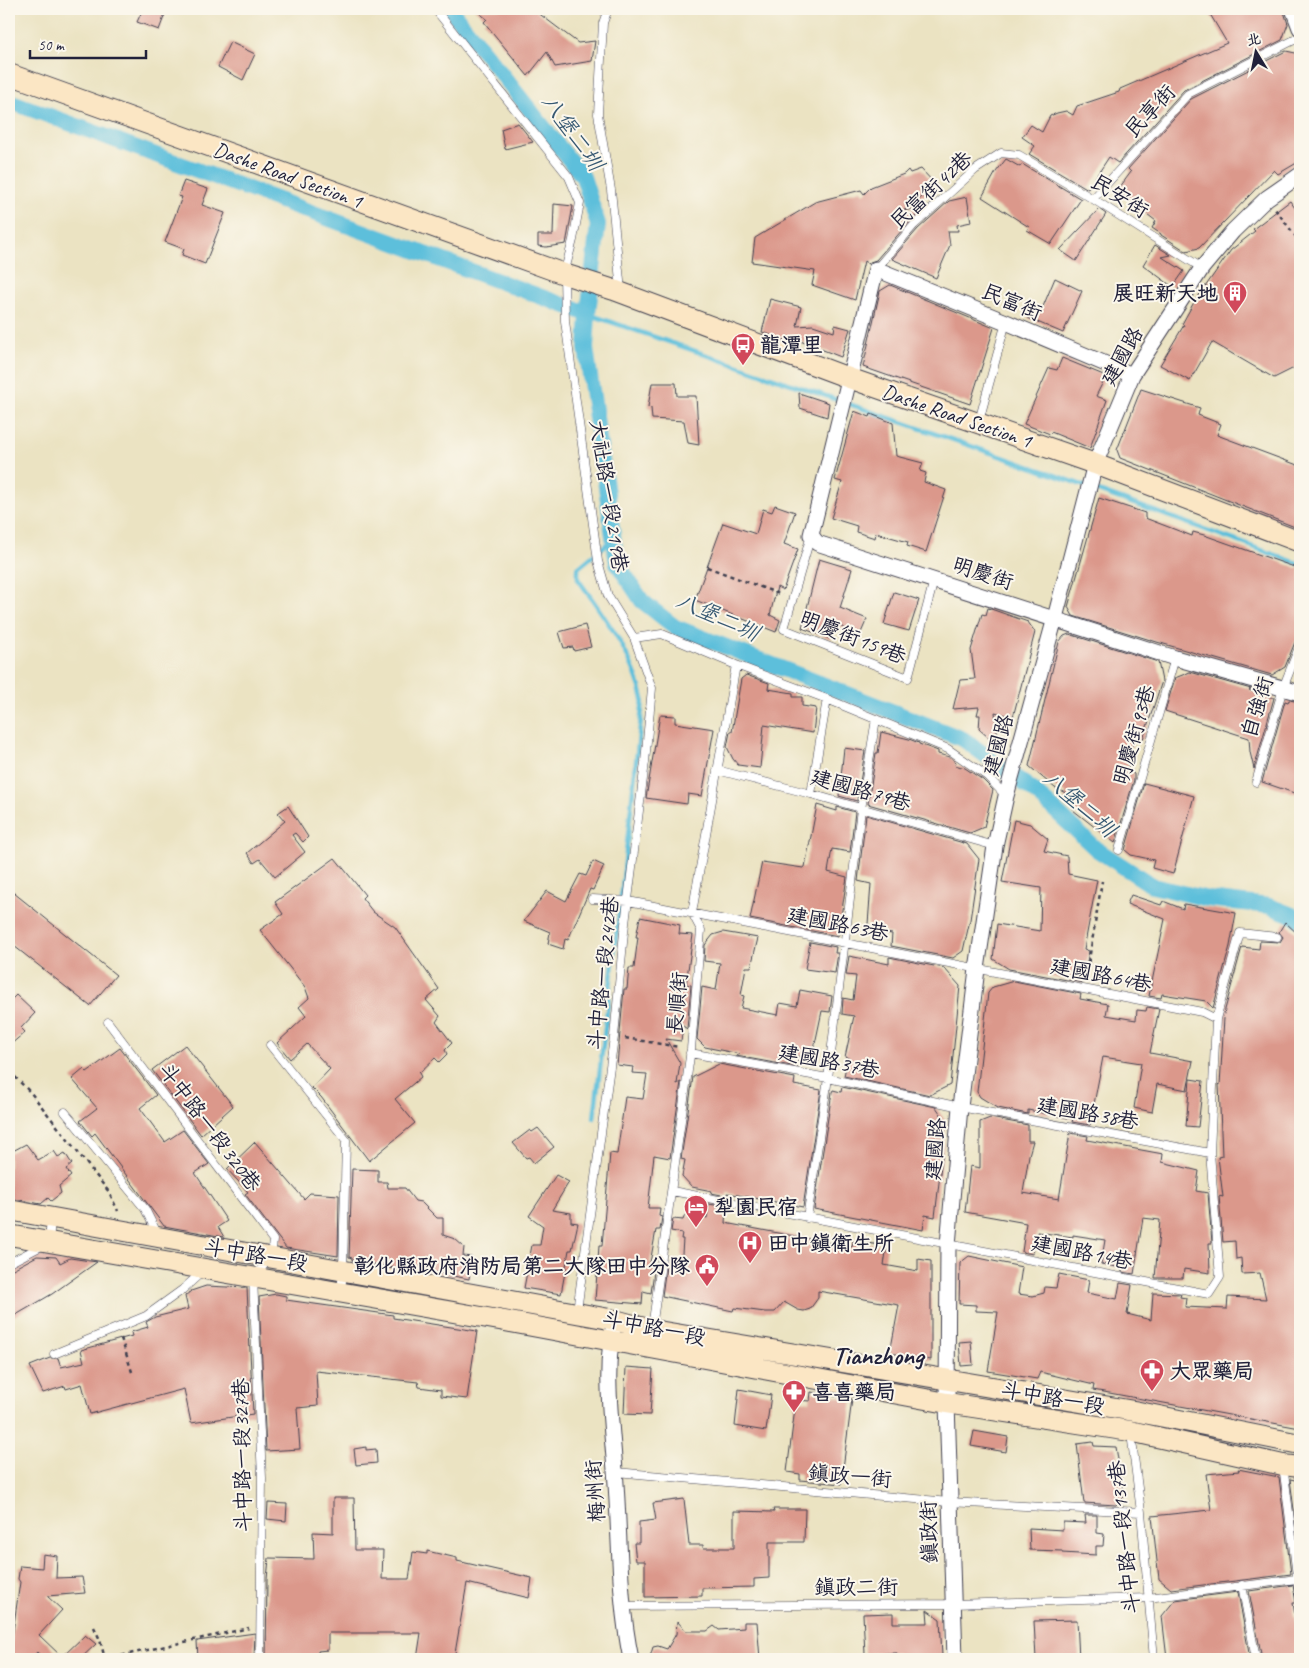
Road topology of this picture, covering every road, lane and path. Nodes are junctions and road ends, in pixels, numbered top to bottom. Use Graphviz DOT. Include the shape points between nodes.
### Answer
graph roads {
  1 [pos="435,9"];
  2 [pos="608,9"];
  3 [pos="1293,9"];
  4 [pos="1300,28"];
  5 [pos="1300,37"];
  6 [pos="9,74"];
  7 [pos="1019,155"];
  8 [pos="1300,176"];
  9 [pos="1267,198"];
  10 [pos="1093,199"];
  11 [pos="1300,242"];
  12 [pos="1202,268"];
  13 [pos="876,269"];
  14 [pos="566,275"];
  15 [pos="618,292"];
  16 [pos="1006,322"];
  17 [pos="1132,375"];
  18 [pos="849,378"];
  19 [pos="978,423"];
  20 [pos="1095,464"];
  21 [pos="811,535"];
  22 [pos="1300,542"];
  23 [pos="706,567"];
  24 [pos="934,580"];
  25 [pos="792,599"];
  26 [pos="1055,618"];
  27 [pos="634,638"];
  28 [pos="1300,645"];
  29 [pos="1175,658"];
  30 [pos="736,665"];
  31 [pos="1283,688"];
  32 [pos="1300,693"];
  33 [pos="827,699"];
  34 [pos="876,719"];
  35 [pos="717,770"];
  36 [pos="1256,782"];
  37 [pos="811,794"];
  38 [pos="1006,796"];
  39 [pos="860,809"];
  40 [pos="995,846"];
  41 [pos="1119,850"];
  42 [pos="1102,881"];
  43 [pos="592,899"];
  44 [pos="628,901"];
  45 [pos="692,913"];
  46 [pos="1276,937"];
  47 [pos="844,944"];
  48 [pos="977,969"];
  49 [pos="1084,989"];
  50 [pos="1216,1019"];
  51 [pos="108,1022"];
  52 [pos="614,1037"];
  53 [pos="270,1045"];
  54 [pos="691,1051"];
  55 [pos="9,1071"];
  56 [pos="828,1078"];
  57 [pos="960,1107"];
  58 [pos="65,1112"];
  59 [pos="1210,1153"];
  60 [pos="672,1191"];
  61 [pos="9,1210"];
  62 [pos="51,1217"];
  63 [pos="807,1218"];
  64 [pos="127,1231"];
  65 [pos="9,1235"];
  66 [pos="159,1238"];
  67 [pos="49,1242"];
  68 [pos="948,1245"];
  69 [pos="271,1257"];
  70 [pos="9,1264"];
  71 [pos="206,1269"];
  72 [pos="343,1270"];
  73 [pos="253,1278"];
  74 [pos="341,1292"];
  75 [pos="508,1301"];
  76 [pos="577,1313"];
  77 [pos="505,1321"];
  78 [pos="118,1328"];
  79 [pos="612,1330"];
  80 [pos="651,1339"];
  81 [pos="54,1354"];
  82 [pos="132,1372"];
  83 [pos="948,1380"];
  84 [pos="947,1402"];
  85 [pos="1132,1421"];
  86 [pos="1300,1444"];
  87 [pos="1292,1466"];
  88 [pos="616,1472"];
  89 [pos="949,1502"];
  90 [pos="1141,1512"];
  91 [pos="1297,1579"];
  92 [pos="1242,1585"];
  93 [pos="1148,1598"];
  94 [pos="1300,1598"];
  95 [pos="953,1604"];
  96 [pos="624,1606"];
  97 [pos="260,1625"];
  98 [pos="94,1627"];
  99 [pos="106,1659"];
  100 [pos="260,1659"];
  101 [pos="631,1659"];
  102 [pos="955,1659"];
  103 [pos="1154,1659"];
  104 [pos="1256,1659"];
  1 -- 14 [label="lane, 大社路一段219巷" via="569,177 580,203"];
  2 -- 15 [label="lane" via="603,23 598,114 612,190"];
  3 -- 4 [label="street"];
  5 -- 10 [label="lane, 民享街" via="1188,94"];
  6 -- 14 [label="main road, Dashe Road Section 1"];
  7 -- 10 [label="lane, 民安街"];
  7 -- 13 [label="lane, 民富街42巷" via="1001,152 975,170 914,225"];
  8 -- 9 [label="street, 建國路"];
  9 -- 11 [label="path"];
  9 -- 12 [label="street, 建國路" via="1233,230"];
  10 -- 12 [label="lane, 民安街"];
  12 -- 17 [label="street, 建國路"];
  13 -- 16 [label="street, 民富街"];
  13 -- 18 [label="street"];
  14 -- 15 [label="main road, Dashe Road Section 1"];
  14 -- 27 [label="lane, 大社路一段219巷" via="565,321 598,561 608,596"];
  15 -- 18 [label="main road, Dashe Road Section 1"];
  16 -- 17 [label="street, 民富街"];
  16 -- 19 [label="lane"];
  17 -- 20 [label="street, 建國路"];
  18 -- 19 [label="main road, Dashe Road Section 1"];
  18 -- 21 [label="street"];
  19 -- 20 [label="main road, Dashe Road Section 1"];
  20 -- 22 [label="main road, Dashe Road Section 1"];
  20 -- 26 [label="street, 建國路"];
  21 -- 24 [label="street, 明慶街" via="817,543"];
  21 -- 25 [label="lane, 明慶街159巷"];
  23 -- 25 [label="path"];
  24 -- 25 [label="lane, 明慶街159巷" via="908,678 784,629"];
  24 -- 26 [label="street, 明慶街"];
  26 -- 29 [label="street, 明慶街"];
  26 -- 38 [label="street, 建國路"];
  27 -- 30 [label="lane" via="662,634"];
  27 -- 44 [label="lane, 斗中路一段242巷" via="652,688"];
  28 -- 31 [label="lane, 自強街"];
  29 -- 31 [label="street, 明慶街"];
  29 -- 41 [label="lane, 明慶街93巷"];
  30 -- 33 [label="lane"];
  30 -- 35 [label="lane"];
  31 -- 32 [label="street, 明慶街"];
  31 -- 36 [label="lane, 自強街"];
  33 -- 34 [label="lane"];
  33 -- 37 [label="lane"];
  34 -- 38 [label="lane" via="948,749 987,776"];
  34 -- 39 [label="lane"];
  35 -- 37 [label="lane, 建國路79巷"];
  35 -- 45 [label="lane"];
  37 -- 39 [label="lane, 建國路79巷"];
  38 -- 40 [label="street, 建國路"];
  39 -- 40 [label="lane, 建國路79巷"];
  39 -- 47 [label="lane"];
  40 -- 48 [label="street, 建國路"];
  42 -- 49 [label="path"];
  43 -- 44 [label="lane, 建國路63巷"];
  44 -- 45 [label="lane, 建國路63巷"];
  44 -- 52 [label="lane, 斗中路一段242巷"];
  45 -- 47 [label="lane, 建國路63巷"];
  45 -- 54 [label="lane, 長順街" via="701,930"];
  46 -- 50 [label="lane" via="1240,933"];
  47 -- 48 [label="lane, 建國路63巷"];
  47 -- 56 [label="lane"];
  48 -- 49 [label="lane, 建國路64巷"];
  48 -- 57 [label="street, 建國路"];
  49 -- 50 [label="lane, 建國路64巷" via="1202,1012"];
  50 -- 59 [label="lane"];
  51 -- 69 [label="lane, 斗中路一段320巷" via="273,1240"];
  52 -- 54 [label="path"];
  52 -- 76 [label="lane, 斗中路一段242巷"];
  53 -- 72 [label="lane" via="346,1140"];
  54 -- 56 [label="lane, 建國路37巷"];
  54 -- 60 [label="lane, 長順街"];
  55 -- 64 [label="path" via="31,1093 109,1192"];
  56 -- 57 [label="lane, 建國路37巷"];
  56 -- 63 [label="lane"];
  57 -- 59 [label="lane, 建國路38巷"];
  57 -- 68 [label="street, 建國路"];
  58 -- 66 [label="lane" via="145,1209"];
  59 -- 68 [label="lane, 建國路14巷" via="1220,1277 1209,1294"];
  60 -- 63 [label="lane, 建國路14巷"];
  60 -- 80 [label="lane, 長順街"];
  61 -- 62 [label="main road, 斗中路一段"];
  62 -- 64 [label="main road, 斗中路一段"];
  62 -- 67 [label="lane"];
  63 -- 68 [label="lane, 建國路14巷"];
  64 -- 66 [label="main road, 斗中路一段"];
  65 -- 67 [label="main road, 斗中路一段"];
  66 -- 69 [label="main road, 斗中路一段"];
  67 -- 70 [label="lane"];
  67 -- 71 [label="main road, 斗中路一段"];
  68 -- 83 [label="street, 建國路"];
  69 -- 72 [label="main road, 斗中路一段"];
  69 -- 73 [label="lane"];
  71 -- 73 [label="main road, 斗中路一段"];
  71 -- 78 [label="lane" via="146,1316"];
  72 -- 74 [label="lane"];
  72 -- 75 [label="main road, 斗中路一段"];
  73 -- 74 [label="main road, 斗中路一段"];
  73 -- 97 [label="lane, 斗中路一段327巷" via="262,1478"];
  74 -- 77 [label="main road, 斗中路一段"];
  75 -- 76 [label="main road, 斗中路一段"];
  75 -- 77 [label="main road"];
  76 -- 79 [label="main road, 斗中路一段"];
  77 -- 79 [label="main road, 斗中路一段"];
  78 -- 81 [label="lane"];
  78 -- 82 [label="path"];
  79 -- 80 [label="main road, 斗中路一段"];
  79 -- 88 [label="street, 梅州街" via="610,1387"];
  80 -- 83 [label="main road, 斗中路一段"];
  80 -- 84 [label="main road, 斗中路一段"];
  83 -- 84 [label="street, 建國路"];
  83 -- 85 [label="main road, 斗中路一段"];
  84 -- 85 [label="main road, 斗中路一段"];
  84 -- 89 [label="street, 鎮政街"];
  85 -- 86 [label="main road, 斗中路一段"];
  85 -- 87 [label="main road, 斗中路一段"];
  85 -- 90 [label="lane, 斗中路一段137巷"];
  87 -- 91 [label="lane"];
  88 -- 89 [label="lane, 鎮政一街"];
  88 -- 96 [label="street, 梅州街"];
  89 -- 90 [label="lane, 鎮政一街"];
  89 -- 95 [label="street, 鎮政街"];
  90 -- 93 [label="lane, 斗中路一段137巷"];
  91 -- 92 [label="lane, 鎮政二街"];
  91 -- 94 [label="lane"];
  92 -- 93 [label="lane, 鎮政二街"];
  92 -- 104 [label="lane"];
  93 -- 95 [label="lane, 鎮政二街"];
  93 -- 103 [label="lane, 斗中路一段137巷"];
  95 -- 96 [label="lane, 鎮政二街"];
  95 -- 102 [label="street, 鎮政街"];
  96 -- 101 [label="street, 梅州街"];
  97 -- 99 [label="path"];
  97 -- 100 [label="lane, 斗中路一段327巷"];
  98 -- 99 [label="path"];
}
